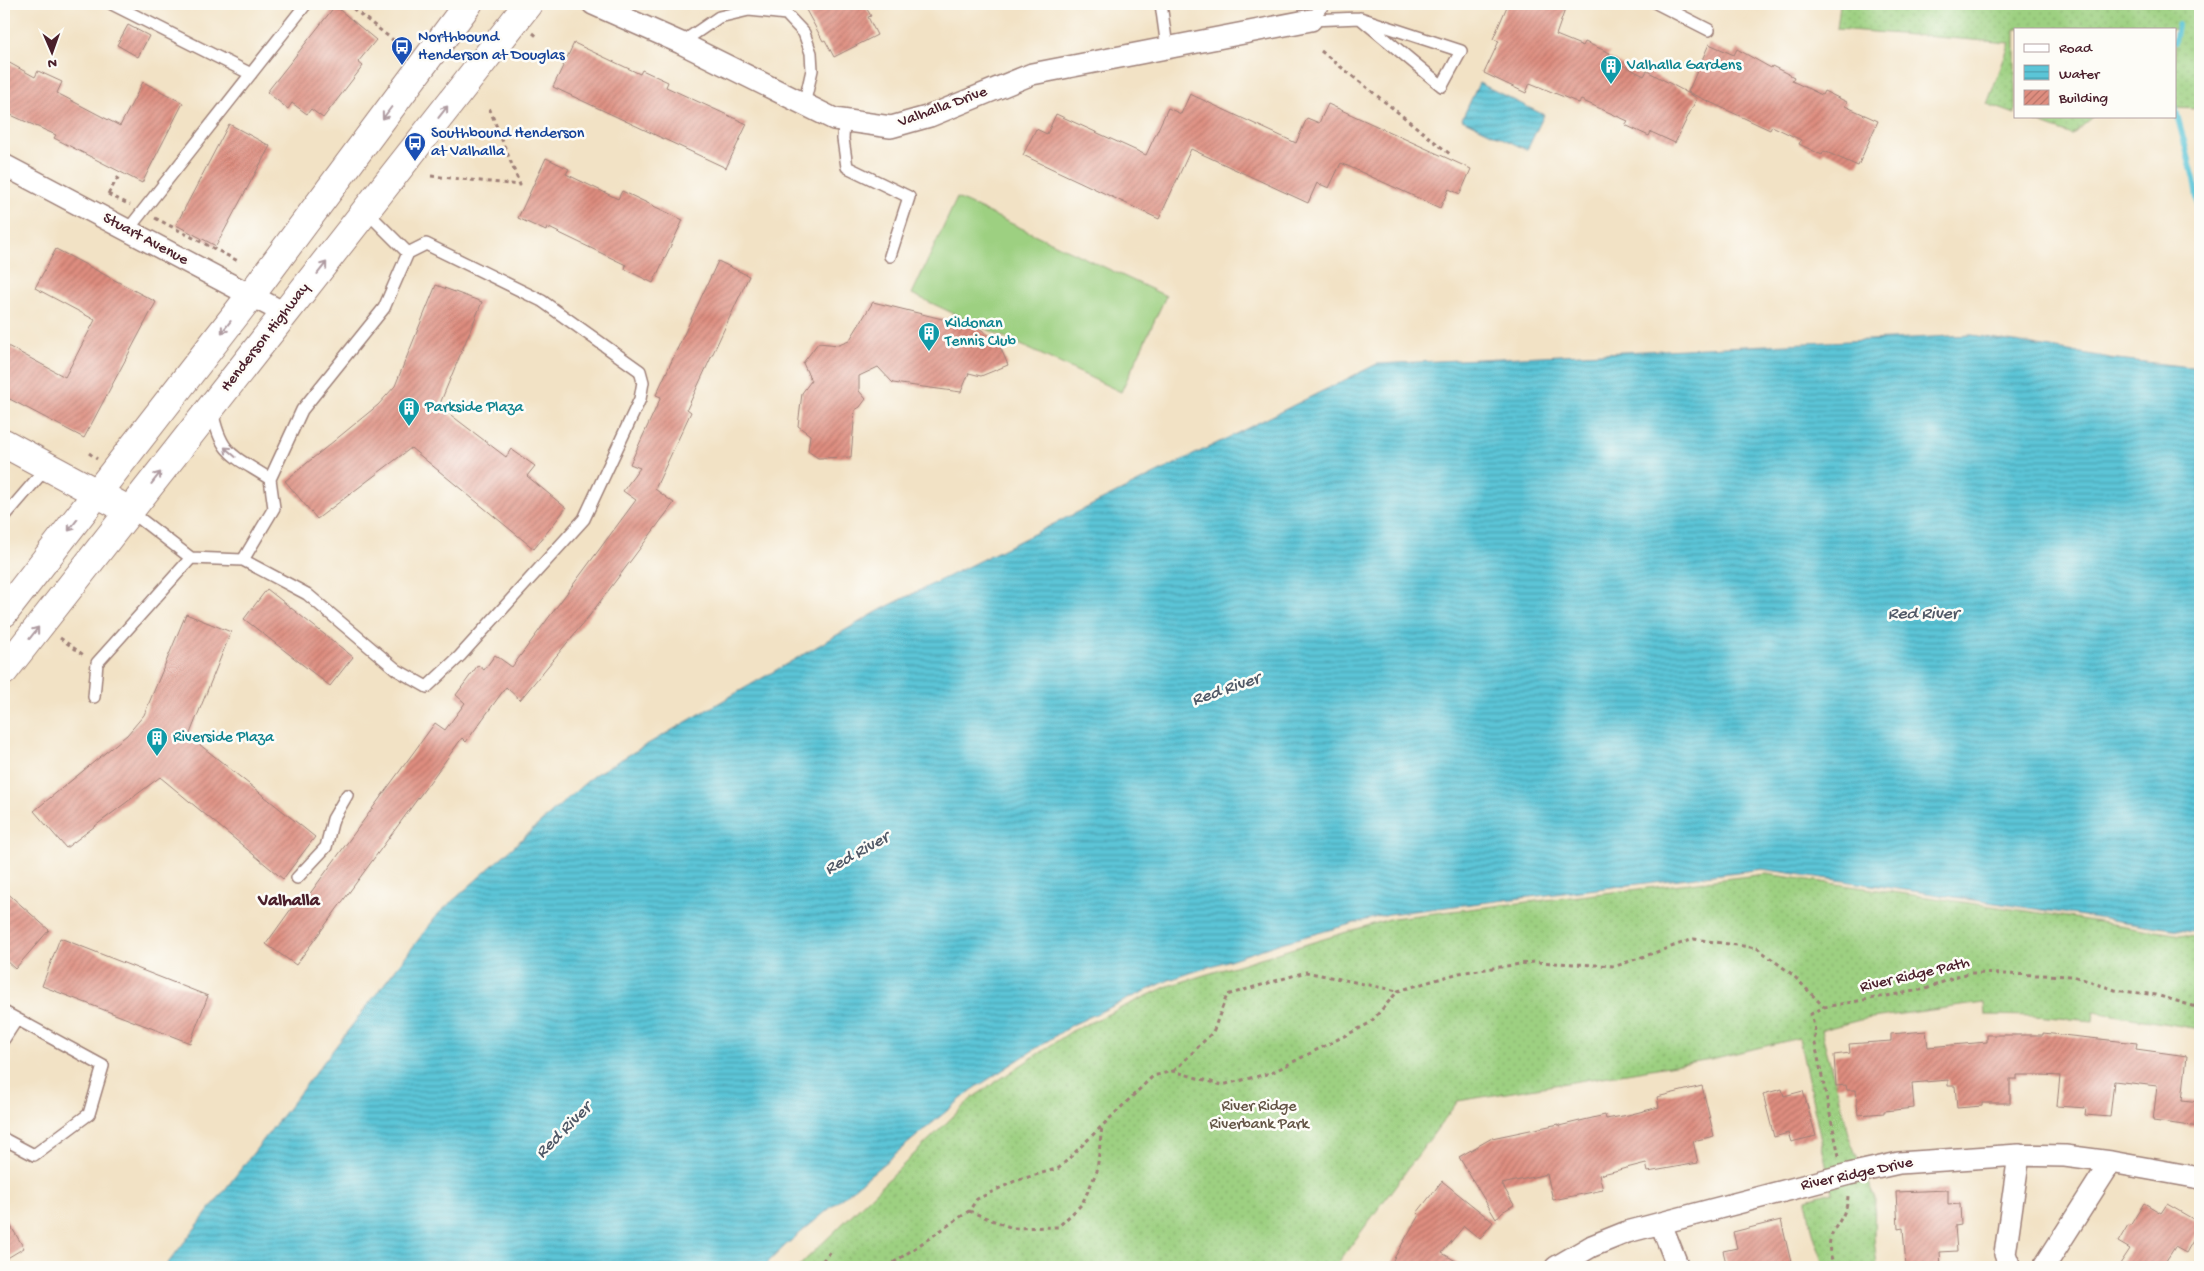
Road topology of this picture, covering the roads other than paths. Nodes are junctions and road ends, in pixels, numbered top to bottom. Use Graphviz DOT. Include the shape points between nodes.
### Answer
graph roads {
  1 [pos="112,4"];
  2 [pos="306,4"];
  3 [pos="468,4"];
  4 [pos="528,4"];
  5 [pos="594,4"];
  6 [pos="1161,4"];
  7 [pos="1658,4"];
  8 [pos="1318,12"];
  9 [pos="1360,18"];
  10 [pos="1709,30"];
  11 [pos="681,42"];
  12 [pos="1167,47"];
  13 [pos="250,74"];
  14 [pos="804,105"];
  15 [pos="844,120"];
  16 [pos="4,165"];
  17 [pos="366,211"];
  18 [pos="127,230"];
  19 [pos="408,253"];
  20 [pos="890,256"];
  21 [pos="250,295"];
  22 [pos="286,314"];
  23 [pos="211,408"];
  24 [pos="4,443"];
  25 [pos="48,466"];
  26 [pos="270,478"];
  27 [pos="98,493"];
  28 [pos="130,511"];
  29 [pos="4,518"];
  30 [pos="191,558"];
  31 [pos="243,560"];
  32 [pos="4,612"];
  33 [pos="4,671"];
  34 [pos="94,697"];
  35 [pos="346,795"];
  36 [pos="297,878"];
  37 [pos="4,1012"];
  38 [pos="17,1019"];
  39 [pos="4,1039"];
  40 [pos="4,1139"];
  41 [pos="2020,1155"];
  42 [pos="2111,1162"];
  43 [pos="2200,1178"];
  44 [pos="1661,1224"];
  45 [pos="1556,1267"];
  46 [pos="1678,1267"];
  47 [pos="2010,1267"];
  48 [pos="2044,1267"];
  1 -- 13 [label="lane"];
  2 -- 13 [label="lane"];
  3 -- 21 [label="main road, one-way"];
  17 -- 4 [label="main road, Henderson Highway, one-way"];
  5 -- 11 [label="street, Valhalla Drive"];
  6 -- 12 [label="lane"];
  7 -- 10 [label="lane"];
  8 -- 9 [label="lane"];
  8 -- 12 [label="street, Valhalla Drive"];
  9 -- 9 [label="lane" via="1461,51 1442,86 1375,30"];
  11 -- 14 [label="street, Valhalla Drive"];
  11 -- 14 [label="lane" via="719,17 749,10 786,14 804,33 811,52 812,70"];
  12 -- 15 [label="street, Valhalla Drive" via="1032,74 892,128"];
  13 -- 18 [label="lane"];
  14 -- 15 [label="street, Valhalla Drive" via="834,119"];
  15 -- 20 [label="lane" via="847,167 909,197"];
  16 -- 18 [label="street, Stuart Avenue"];
  17 -- 19 [label="lane"];
  22 -- 17 [label="main road, Henderson Highway, one-way"];
  18 -- 21 [label="street, Stuart Avenue"];
  19 -- 26 [label="lane" via="384,308 302,410"];
  19 -- 31 [label="lane" via="426,244 542,301 640,371 643,382 640,399 584,520 460,656 427,687 397,670 307,594"];
  21 -- 22 [label="street, Stuart Avenue"];
  21 -- 27 [label="main road, one-way"];
  22 -- 23 [label="main road, Henderson Highway"];
  26 -- 23 [label="lane, one-way" via="226,450 216,432"];
  28 -- 23 [label="main road, Henderson Highway, one-way"];
  24 -- 25 [label="main road"];
  25 -- 27 [label="main road"];
  25 -- 29 [label="lane"];
  26 -- 31 [label="lane" via="274,508"];
  27 -- 28 [label="main road"];
  27 -- 32 [label="main road, one-way"];
  28 -- 30 [label="lane"];
  33 -- 28 [label="main road, Henderson Highway, one-way"];
  30 -- 31 [label="lane"];
  30 -- 34 [label="lane" via="96,663"];
  35 -- 36 [label="lane" via="333,819 326,847"];
  37 -- 38 [label="lane"];
  38 -- 39 [label="lane"];
  38 -- 40 [label="lane" via="103,1066 89,1114 34,1155"];
  41 -- 42 [label="street, River Ridge Drive"];
  41 -- 44 [label="street, River Ridge Drive" via="1899,1163"];
  41 -- 47 [label="street" via="2006,1254"];
  42 -- 43 [label="street, River Ridge Drive"];
  42 -- 48 [label="street"];
  44 -- 45 [label="street, River Ridge Drive" via="1627,1232 1592,1246"];
  44 -- 46 [label="street"];
}
